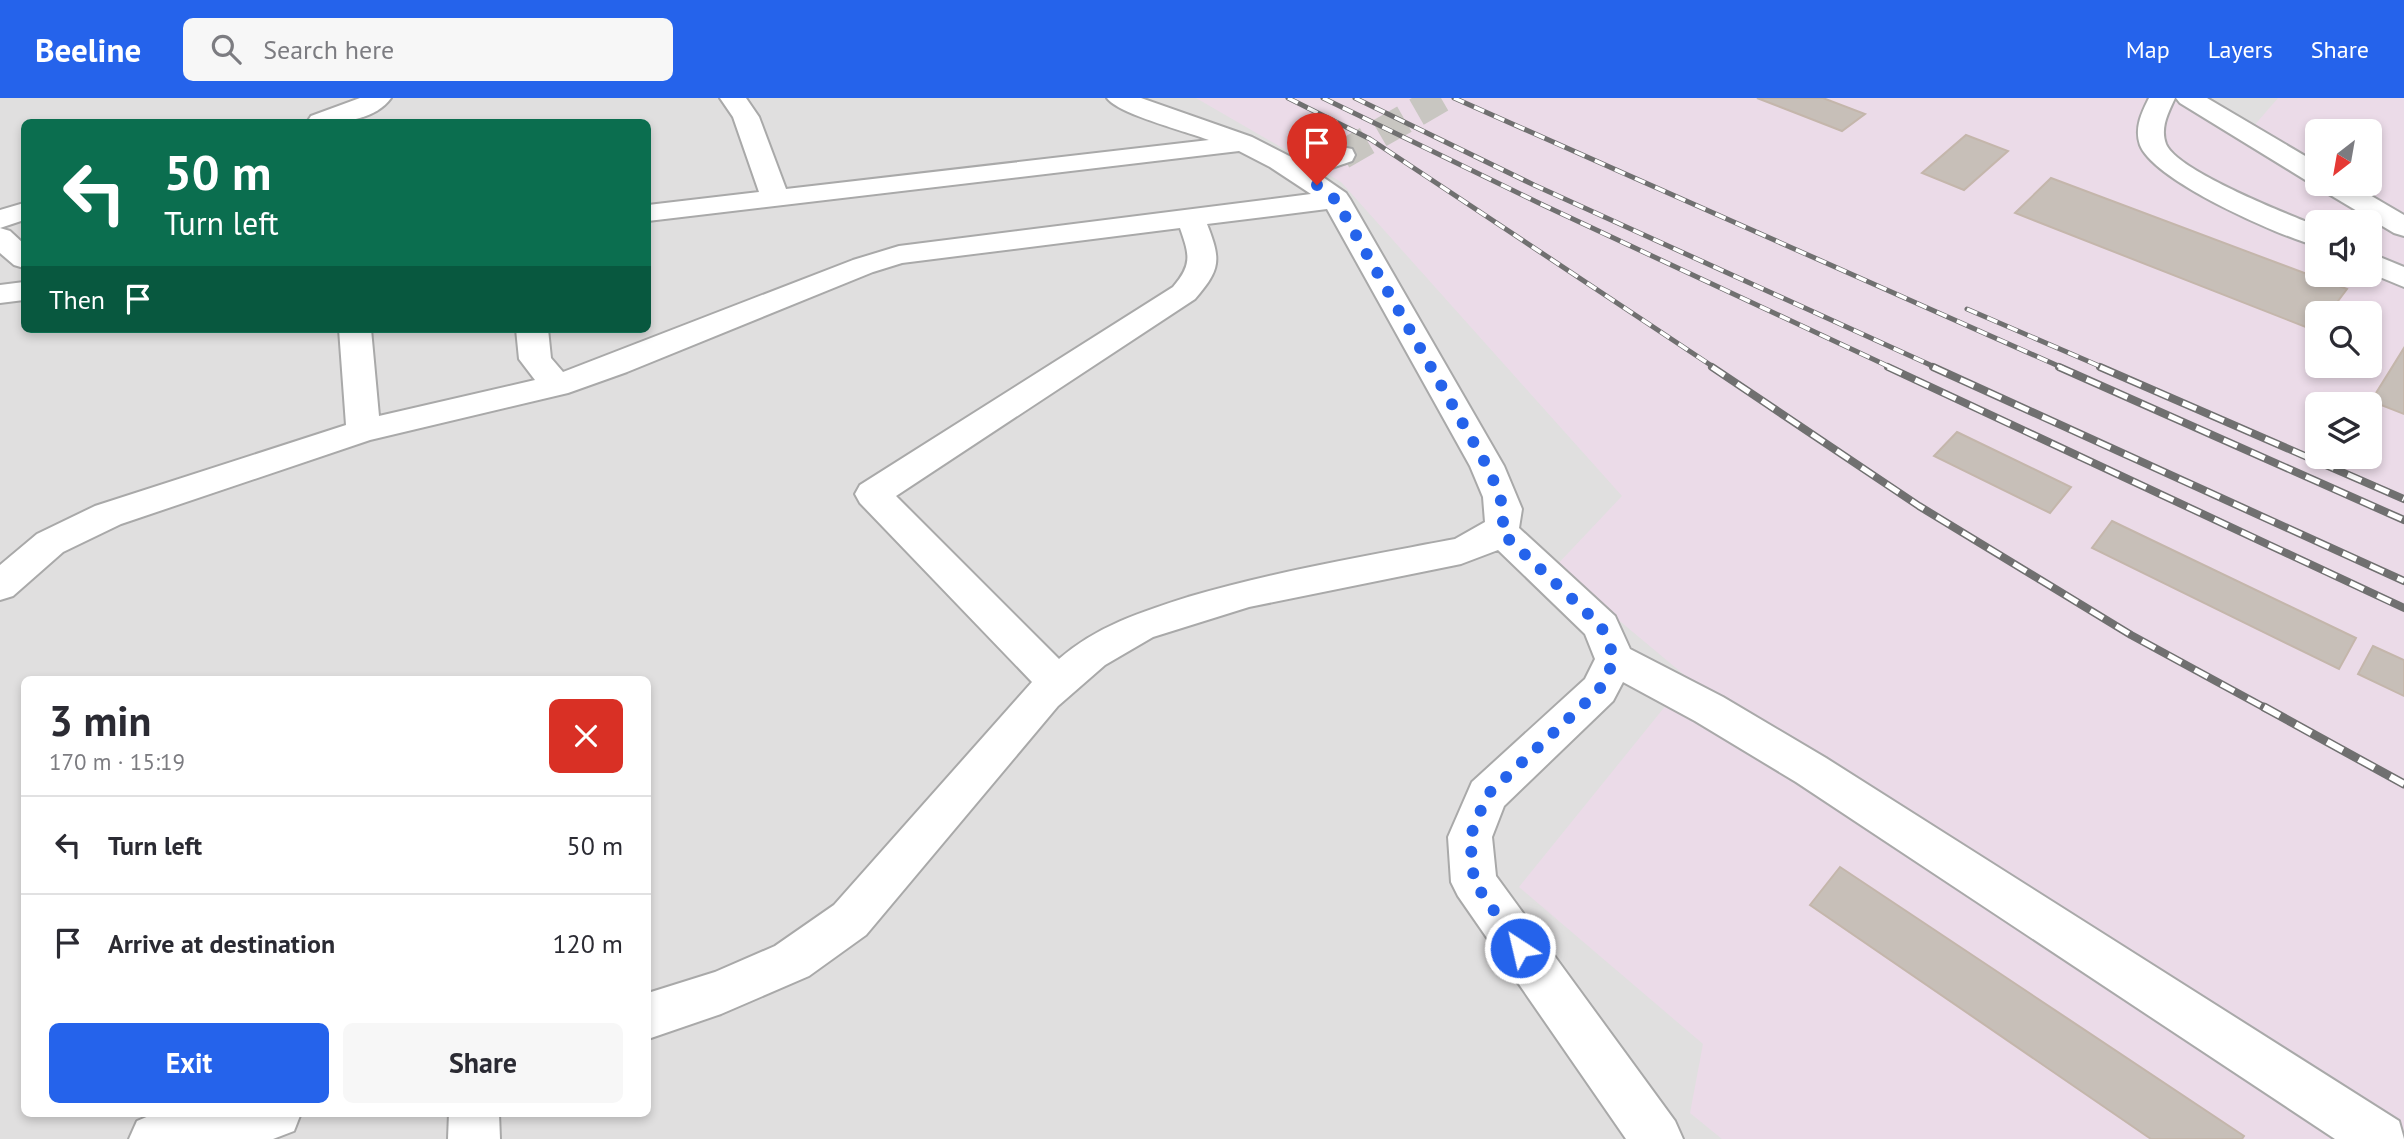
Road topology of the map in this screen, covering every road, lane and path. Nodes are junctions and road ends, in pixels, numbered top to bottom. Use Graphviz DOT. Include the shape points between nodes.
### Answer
graph roads {
  1 [pos="378,98"];
  2 [pos="733,98"];
  3 [pos="1120,98"];
  4 [pos="2162,98"];
  5 [pos="2189,98"];
  6 [pos="333,119"];
  7 [pos="1244,144"];
  8 [pos="1342,155"];
  9 [pos="2305,168"];
  10 [pos="1298,171"];
  11 [pos="2352,196"];
  12 [pos="775,198"];
  13 [pos="1336,200"];
  14 [pos="21,212"];
  15 [pos="651,213"];
  16 [pos="1191,218"];
  17 [pos="0,219"];
  18 [pos="2404,227"];
  19 [pos="2305,231"];
  20 [pos="0,237"];
  21 [pos="21,257"];
  22 [pos="2382,268"];
  23 [pos="2404,278"];
  24 [pos="21,291"];
  25 [pos="0,294"];
  26 [pos="355,333"];
  27 [pos="533,333"];
  28 [pos="556,386"];
  29 [pos="363,431"];
  30 [pos="1501,532"];
  31 [pos="0,586"];
  32 [pos="1615,659"];
  33 [pos="1058,683"];
  34 [pos="651,1015"];
  35 [pos="474,1117"];
  36 [pos="245,1125"];
  37 [pos="1642,1134"];
  38 [pos="155,1139"];
  39 [pos="474,1139"];
  40 [pos="2381,1139"];
  1 -- 6 [label="street"];
  2 -- 12 [label="street" via="746,117"];
  3 -- 7 [label="street"];
  4 -- 19 [label="street" via="2150,124 2154,145 2165,162"];
  5 -- 9 [label="street"];
  7 -- 10 [label="street"];
  7 -- 12 [label="street"];
  8 -- 10 [label="street"];
  10 -- 13 [label="street"];
  11 -- 18 [label="street"];
  12 -- 15 [label="street"];
  13 -- 16 [label="street"];
  13 -- 30 [label="street" via="1487,466 1501,499 1505,518"];
  14 -- 17 [label="street"];
  16 -- 28 [label="street" via="899,255"];
  16 -- 33 [label="street" via="1205,261 1199,277 1184,293 873,494"];
  20 -- 21 [label="street"];
  22 -- 23 [label="street"];
  24 -- 25 [label="street"];
  26 -- 29 [label="street"];
  27 -- 28 [label="street" via="536,359"];
  28 -- 29 [label="street"];
  29 -- 31 [label="street" via="108,515 50,543"];
  30 -- 32 [label="street" via="1601,626"];
  30 -- 33 [label="street" via="1461,551 1248,593 1139,627 1091,654"];
  32 -- 37 [label="street" via="1599,690 1487,795 1470,837 1474,882"];
  32 -- 40 [label="street" via="1811,770"];
  33 -- 34 [label="street" via="850,920 792,961 721,992"];
  35 -- 39 [label="street"];
  36 -- 38 [label="street"];
}
